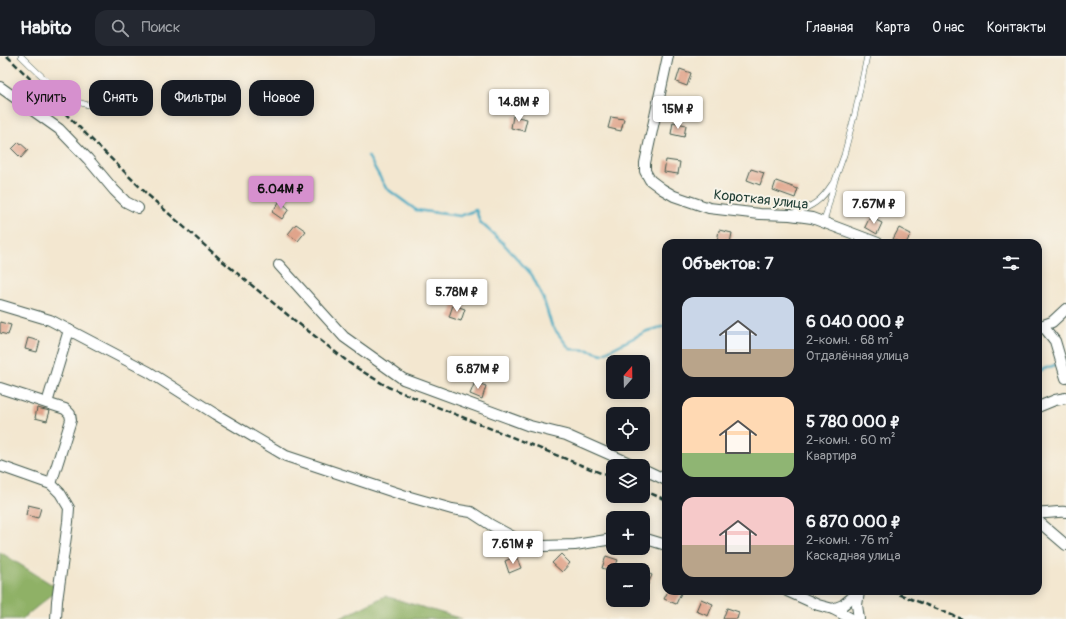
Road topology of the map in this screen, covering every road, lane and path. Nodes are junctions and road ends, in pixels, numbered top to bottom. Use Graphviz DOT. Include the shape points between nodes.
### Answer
graph roads {
  1 [pos="20,56"];
  2 [pos="668,56"];
  3 [pos="868,56"];
  4 [pos="0,87"];
  5 [pos="89,105"];
  6 [pos="835,180"];
  7 [pos="138,208"];
  8 [pos="790,214"];
  9 [pos="824,222"];
  10 [pos="868,239"];
  11 [pos="279,265"];
  12 [pos="0,305"];
  13 [pos="1066,309"];
  14 [pos="1042,327"];
  15 [pos="1042,328"];
  16 [pos="69,330"];
  17 [pos="1066,378"];
  18 [pos="0,388"];
  19 [pos="1066,398"];
  20 [pos="47,403"];
  21 [pos="1042,405"];
  22 [pos="620,459"];
  23 [pos="0,466"];
  24 [pos="650,472"];
  25 [pos="662,478"];
  26 [pos="51,484"];
  27 [pos="1066,512"];
  28 [pos="1042,514"];
  29 [pos="1042,524"];
  30 [pos="606,540"];
  31 [pos="650,540"];
  32 [pos="662,544"];
  33 [pos="1066,545"];
  34 [pos="796,595"];
  35 [pos="855,595"];
  36 [pos="859,595"];
  37 [pos="832,609"];
  38 [pos="56,619"];
  39 [pos="852,619"];
  40 [pos="859,619"];
  1 -- 5 [label="lane" via="71,99"];
  2 -- 8 [label="street, Короткая улица" via="645,163 650,180 674,196 709,208 760,214"];
  3 -- 6 [label="lane" via="856,113"];
  4 -- 7 [label="street" via="59,129 114,190 126,202"];
  6 -- 8 [label="lane" via="825,195 810,207"];
  6 -- 9 [label="lane"];
  8 -- 9 [label="street, Короткая улица"];
  9 -- 10 [label="street, Короткая улица"];
  11 -- 22 [label="street" via="344,337 403,379 530,426 566,435"];
  12 -- 16 [label="street" via="50,320"];
  13 -- 14 [label="street" via="1052,322"];
  15 -- 17 [label="street" via="1054,340"];
  16 -- 20 [label="street"];
  16 -- 30 [label="street" via="150,372 286,456 403,495 471,512 515,538 542,546 575,545"];
  18 -- 20 [label="street"];
  19 -- 21 [label="street"];
  20 -- 26 [label="street" via="65,409 71,420"];
  23 -- 26 [label="street"];
  24 -- 25 [label="street"];
  26 -- 38 [label="street" via="60,492 69,508"];
  27 -- 28 [label="street"];
  29 -- 33 [label="street"];
  31 -- 32 [label="street"];
  34 -- 37 [label="street"];
  35 -- 37 [label="street" via="843,605"];
  36 -- 40 [label="street" via="857,605"];
  37 -- 39 [label="street"];
}
